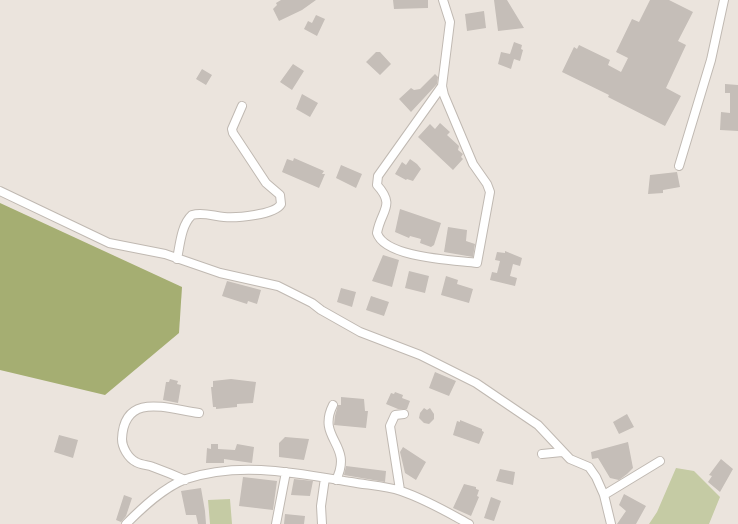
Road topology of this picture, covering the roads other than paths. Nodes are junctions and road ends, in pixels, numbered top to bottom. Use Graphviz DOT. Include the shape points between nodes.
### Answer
graph roads {
  1 [pos="443,0"];
  2 [pos="724,0"];
  3 [pos="442,86"];
  4 [pos="242,106"];
  5 [pos="679,166"];
  6 [pos="0,191"];
  7 [pos="177,259"];
  8 [pos="333,405"];
  9 [pos="200,414"];
  10 [pos="404,414"];
  11 [pos="562,452"];
  12 [pos="542,454"];
  13 [pos="660,461"];
  14 [pos="286,472"];
  15 [pos="325,478"];
  16 [pos="185,480"];
  17 [pos="336,480"];
  18 [pos="400,490"];
  19 [pos="604,495"];
  20 [pos="126,524"];
  21 [pos="276,524"];
  22 [pos="322,524"];
  23 [pos="469,524"];
  24 [pos="611,524"];
  1 -- 3 [label="street" via="450,22"];
  2 -- 5 [label="street" via="711,60"];
  3 -- 3 [label="street" via="378,176 378,185 387,201 377,233 382,242 404,253 477,264 490,197 489,188 472,164"];
  4 -- 7 [label="street" via="233,134 266,183 280,195 281,204 274,210 255,215 192,215 186,223"];
  6 -- 7 [label="street" via="109,243"];
  7 -- 11 [label="street" via="220,273 278,286 360,332 420,355 476,383 538,425"];
  8 -- 17 [label="street" via="328,421 329,431 340,449 342,460"];
  9 -- 16 [label="street" via="145,406 130,414 124,428 122,441 130,458"];
  10 -- 18 [label="street" via="396,415 390,426"];
  11 -- 12 [label="street"];
  11 -- 19 [label="street" via="589,468"];
  13 -- 19 [label="street"];
  14 -- 15 [label="street"];
  14 -- 16 [label="street" via="236,469 207,473"];
  14 -- 21 [label="street"];
  15 -- 17 [label="street"];
  15 -- 22 [label="street" via="320,506"];
  16 -- 20 [label="street" via="156,498"];
  17 -- 18 [label="street"];
  18 -- 23 [label="street"];
  19 -- 24 [label="street"];
}
